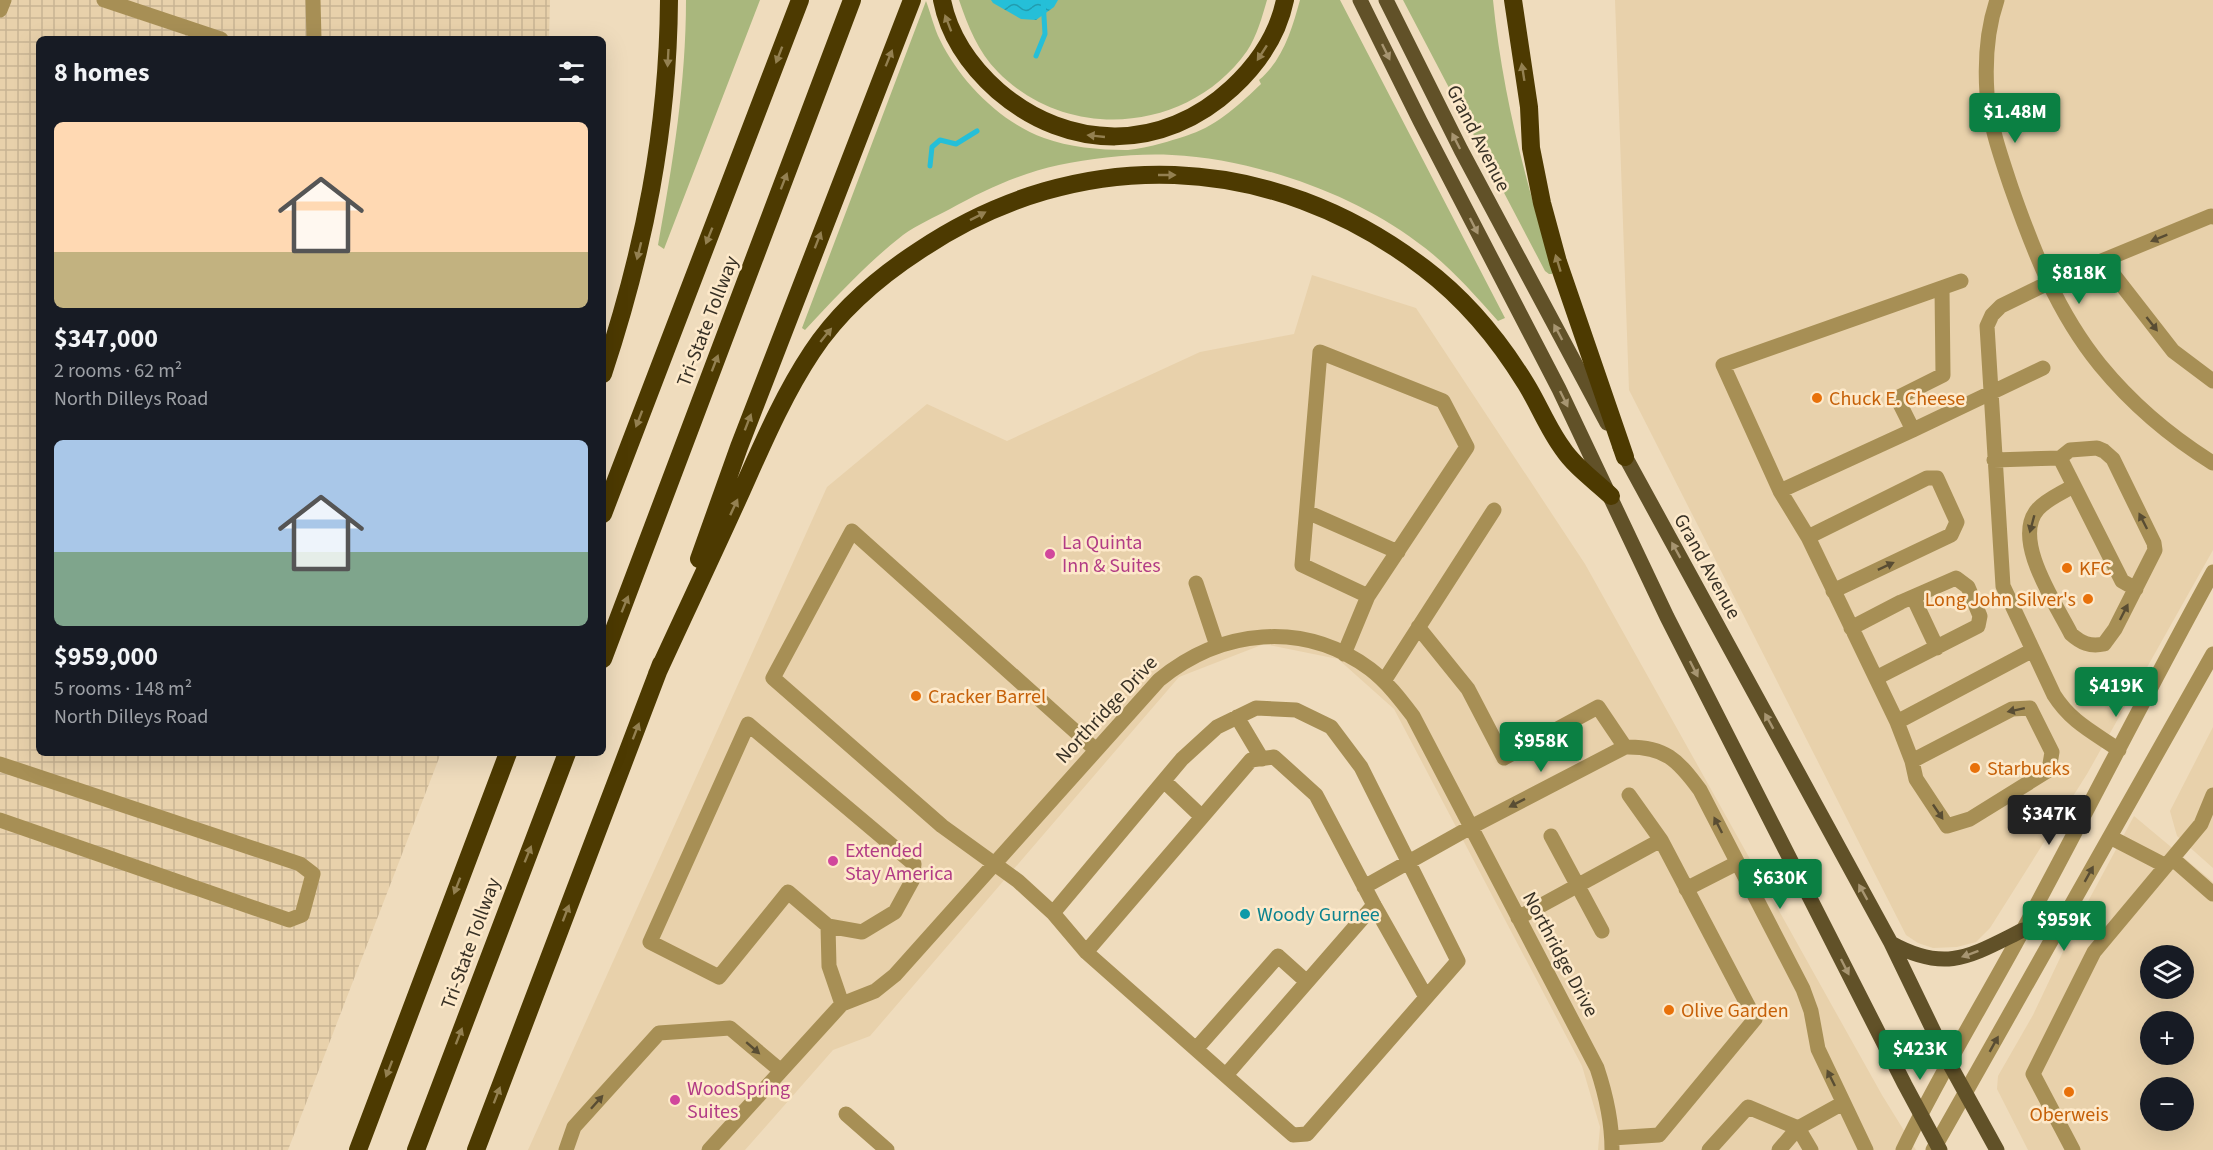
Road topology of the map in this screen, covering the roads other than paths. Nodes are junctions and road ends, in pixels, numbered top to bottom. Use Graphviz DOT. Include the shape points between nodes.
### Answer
graph roads {
  1 [pos="4,0"];
  2 [pos="104,0"];
  3 [pos="313,0"];
  4 [pos="669,0"];
  5 [pos="800,0"];
  6 [pos="852,0"];
  7 [pos="912,0"];
  8 [pos="942,0"];
  9 [pos="1286,0"];
  10 [pos="1360,0"];
  11 [pos="1386,0"];
  12 [pos="1513,0"];
  13 [pos="1997,0"];
  14 [pos="0,10"];
  15 [pos="212,36"];
  16 [pos="314,36"];
  17 [pos="2213,217"];
  18 [pos="2103,261"];
  19 [pos="1961,281"];
  20 [pos="2048,283"];
  21 [pos="1942,288"];
  22 [pos="606,365"];
  23 [pos="2043,368"];
  24 [pos="2213,381"];
  25 [pos="1990,393"];
  26 [pos="1913,430"];
  27 [pos="1625,457"];
  28 [pos="2060,458"];
  29 [pos="1994,460"];
  30 [pos="2213,463"];
  31 [pos="2073,486"];
  32 [pos="1780,490"];
  33 [pos="1611,496"];
  34 [pos="606,506"];
  35 [pos="1494,510"];
  36 [pos="1307,512"];
  37 [pos="1808,537"];
  38 [pos="1398,552"];
  39 [pos="2213,572"];
  40 [pos="1196,582"];
  41 [pos="2136,589"];
  42 [pos="1833,591"];
  43 [pos="1368,597"];
  44 [pos="1913,597"];
  45 [pos="1418,627"];
  46 [pos="1851,628"];
  47 [pos="1217,646"];
  48 [pos="1937,648"];
  49 [pos="2032,650"];
  50 [pos="606,651"];
  51 [pos="1344,654"];
  52 [pos="2213,654"];
  53 [pos="657,675"];
  54 [pos="1876,678"];
  55 [pos="1384,681"];
  56 [pos="1237,717"];
  57 [pos="1897,722"];
  58 [pos="1625,747"];
  59 [pos="1096,750"];
  60 [pos="2118,750"];
  61 [pos="507,756"];
  62 [pos="566,756"];
  63 [pos="1262,759"];
  64 [pos="1911,760"];
  65 [pos="0,764"];
  66 [pos="1164,781"];
  67 [pos="1629,795"];
  68 [pos="2213,795"];
  69 [pos="1202,818"];
  70 [pos="0,820"];
  71 [pos="1471,827"];
  72 [pos="1551,836"];
  73 [pos="2110,837"];
  74 [pos="1661,840"];
  75 [pos="994,863"];
  76 [pos="1407,863"];
  77 [pos="1737,863"];
  78 [pos="2169,863"];
  79 [pos="1577,885"];
  80 [pos="1364,887"];
  81 [pos="1686,889"];
  82 [pos="2213,894"];
  83 [pos="1374,904"];
  84 [pos="1053,912"];
  85 [pos="1518,918"];
  86 [pos="828,926"];
  87 [pos="2023,930"];
  88 [pos="1602,931"];
  89 [pos="1891,943"];
  90 [pos="1086,952"];
  91 [pos="1307,982"];
  92 [pos="1426,997"];
  93 [pos="842,1004"];
  94 [pos="1196,1049"];
  95 [pos="1949,1063"];
  96 [pos="781,1071"];
  97 [pos="1226,1076"];
  98 [pos="1965,1095"];
  99 [pos="1843,1103"];
  100 [pos="846,1114"];
  101 [pos="1920,1114"];
  102 [pos="1798,1128"];
  103 [pos="1612,1144"];
  104 [pos="1937,1148"];
  105 [pos="358,1150"];
  106 [pos="416,1150"];
  107 [pos="476,1150"];
  108 [pos="566,1150"];
  109 [pos="709,1150"];
  110 [pos="886,1150"];
  111 [pos="1709,1150"];
  112 [pos="1779,1150"];
  113 [pos="1810,1150"];
  114 [pos="1866,1150"];
  115 [pos="1903,1150"];
  116 [pos="1997,1150"];
  117 [pos="2073,1150"];
  1 -- 14 [label="street"];
  2 -- 15 [label="street"];
  3 -- 16 [label="street"];
  4 -- 22 [label="highway, one-way" via="665,96 651,196 625,309"];
  5 -- 34 [label="highway, Tri-State Tollway, one-way"];
  50 -- 6 [label="highway, Tri-State Tollway, one-way"];
  53 -- 7 [label="highway, one-way" via="747,424"];
  9 -- 8 [label="highway, one-way" via="1265,49 1253,67 1222,97 1170,127 1112,137 1078,133 1047,123 1003,95 961,47 945,17"];
  10 -- 33 [label="main road, one-way"];
  27 -- 11 [label="main road, Grand Avenue, one-way" via="1461,150"];
  27 -- 12 [label="highway, one-way" via="1558,262 1542,203 1531,148"];
  13 -- 20 [label="street" via="1986,66 1992,126 2030,242"];
  17 -- 18 [label="street, one-way"];
  18 -- 20 [label="street"];
  18 -- 24 [label="street, one-way" via="2173,351"];
  19 -- 21 [label="street"];
  20 -- 25 [label="street" via="2001,306 1992,315 1987,326"];
  20 -- 30 [label="street" via="2073,328 2115,382 2165,429"];
  21 -- 26 [label="street" via="1943,375 1896,398"];
  21 -- 32 [label="street" via="1722,365"];
  23 -- 25 [label="street"];
  25 -- 26 [label="street"];
  25 -- 29 [label="street"];
  26 -- 32 [label="street"];
  89 -- 27 [label="main road, Grand Avenue, one-way"];
  28 -- 29 [label="street"];
  28 -- 31 [label="street"];
  41 -- 28 [label="street, one-way" via="2155,550 2154,543 2113,459 2097,448 2070,450"];
  29 -- 49 [label="street" via="2003,586"];
  31 -- 41 [label="street" via="2122,581"];
  31 -- 41 [label="street, one-way" via="2038,509 2029,529 2034,560 2071,634 2088,645 2104,644"];
  32 -- 37 [label="street"];
  53 -- 33 [label="highway, one-way" via="788,395 813,351 840,318 907,258 965,223 1022,198 1101,177 1186,175 1275,190 1315,204 1393,246 1462,302 1525,382 1564,451"];
  33 -- 101 [label="main road, one-way" via="1667,617"];
  35 -- 45 [label="street"];
  36 -- 38 [label="street"];
  36 -- 38 [label="street" via="1320,352 1443,401 1467,447"];
  36 -- 43 [label="street" via="1302,565"];
  37 -- 42 [label="street"];
  42 -- 37 [label="street, one-way" via="1951,535 1957,522 1936,478 1927,478"];
  38 -- 43 [label="street"];
  39 -- 60 [label="street"];
  40 -- 47 [label="street"];
  42 -- 46 [label="street"];
  43 -- 51 [label="street"];
  44 -- 46 [label="street"];
  44 -- 48 [label="street"];
  44 -- 48 [label="street" via="1956,578 1968,587 1980,616 1978,626"];
  45 -- 55 [label="street"];
  45 -- 58 [label="street" via="1468,689 1503,758 1598,707"];
  46 -- 54 [label="street"];
  47 -- 51 [label="street, Northridge Drive" via="1262,636 1295,638"];
  47 -- 59 [label="street, Northridge Drive" via="1179,663 1159,680"];
  48 -- 54 [label="street"];
  49 -- 57 [label="street"];
  49 -- 60 [label="street" via="2062,708"];
  51 -- 55 [label="street, Northridge Drive"];
  52 -- 73 [label="street"];
  107 -- 53 [label="highway, one-way"];
  54 -- 57 [label="street"];
  55 -- 71 [label="street, Northridge Drive" via="1413,716"];
  56 -- 63 [label="street"];
  56 -- 66 [label="street" via="1217,727"];
  56 -- 76 [label="street" via="1256,708 1296,710 1331,727 1361,767"];
  57 -- 64 [label="street"];
  58 -- 71 [label="street, one-way"];
  77 -- 58 [label="street, one-way" via="1700,790 1681,766 1661,751"];
  59 -- 75 [label="street, Northridge Drive"];
  59 -- 75 [label="street" via="852,531 773,678 942,826"];
  60 -- 87 [label="street"];
  61 -- 105 [label="highway, Tri-State Tollway, one-way"];
  106 -- 62 [label="highway, Tri-State Tollway, one-way"];
  63 -- 69 [label="street" via="1251,760"];
  63 -- 80 [label="street" via="1274,757 1316,795"];
  64 -- 64 [label="street, one-way" via="1916,779 1947,826 1970,819 2049,770 2052,752 2030,708 2012,709"];
  65 -- 70 [label="street" via="300,864 313,874 302,915 289,920"];
  66 -- 69 [label="street"];
  66 -- 84 [label="street"];
  67 -- 74 [label="street"];
  68 -- 78 [label="street" via="2200,824"];
  69 -- 90 [label="street"];
  71 -- 76 [label="street"];
  71 -- 85 [label="street, Northridge Drive"];
  72 -- 79 [label="street"];
  73 -- 78 [label="street"];
  98 -- 73 [label="street, one-way"];
  74 -- 79 [label="street"];
  74 -- 81 [label="street"];
  75 -- 84 [label="street"];
  75 -- 93 [label="street, Northridge Drive" via="895,975 875,991"];
  76 -- 80 [label="street"];
  76 -- 92 [label="street" via="1458,961"];
  77 -- 81 [label="street"];
  99 -- 77 [label="street, one-way" via="1818,1049 1803,989"];
  78 -- 82 [label="street"];
  78 -- 117 [label="street" via="2094,951 2033,1074"];
  79 -- 85 [label="street"];
  79 -- 88 [label="street"];
  80 -- 83 [label="street"];
  81 -- 103 [label="street" via="1755,1019 1659,1135"];
  83 -- 91 [label="street"];
  83 -- 92 [label="street"];
  84 -- 90 [label="street"];
  85 -- 103 [label="street, Northridge Drive" via="1597,1068 1607,1098"];
  86 -- 86 [label="street" via="788,892 719,976 650,942 748,724 914,864 912,881 895,912 862,932"];
  86 -- 93 [label="street" via="829,966"];
  87 -- 89 [label="main road, one-way" via="1954,960 1916,954"];
  87 -- 95 [label="street"];
  89 -- 95 [label="main road, Grand Avenue"];
  90 -- 94 [label="street"];
  91 -- 94 [label="street" via="1278,956"];
  91 -- 97 [label="street"];
  92 -- 97 [label="street" via="1307,1134 1293,1135"];
  93 -- 96 [label="street"];
  94 -- 97 [label="street"];
  95 -- 98 [label="main road, Grand Avenue"];
  95 -- 101 [label="street"];
  108 -- 96 [label="street, one-way" via="574,1127 659,1033 730,1028"];
  96 -- 109 [label="street"];
  98 -- 104 [label="street"];
  98 -- 116 [label="main road, Grand Avenue"];
  99 -- 102 [label="street"];
  99 -- 114 [label="street"];
  100 -- 110 [label="street"];
  101 -- 104 [label="main road"];
  101 -- 115 [label="street"];
  102 -- 111 [label="street" via="1748,1107"];
  102 -- 112 [label="street"];
  102 -- 113 [label="street"];
}
